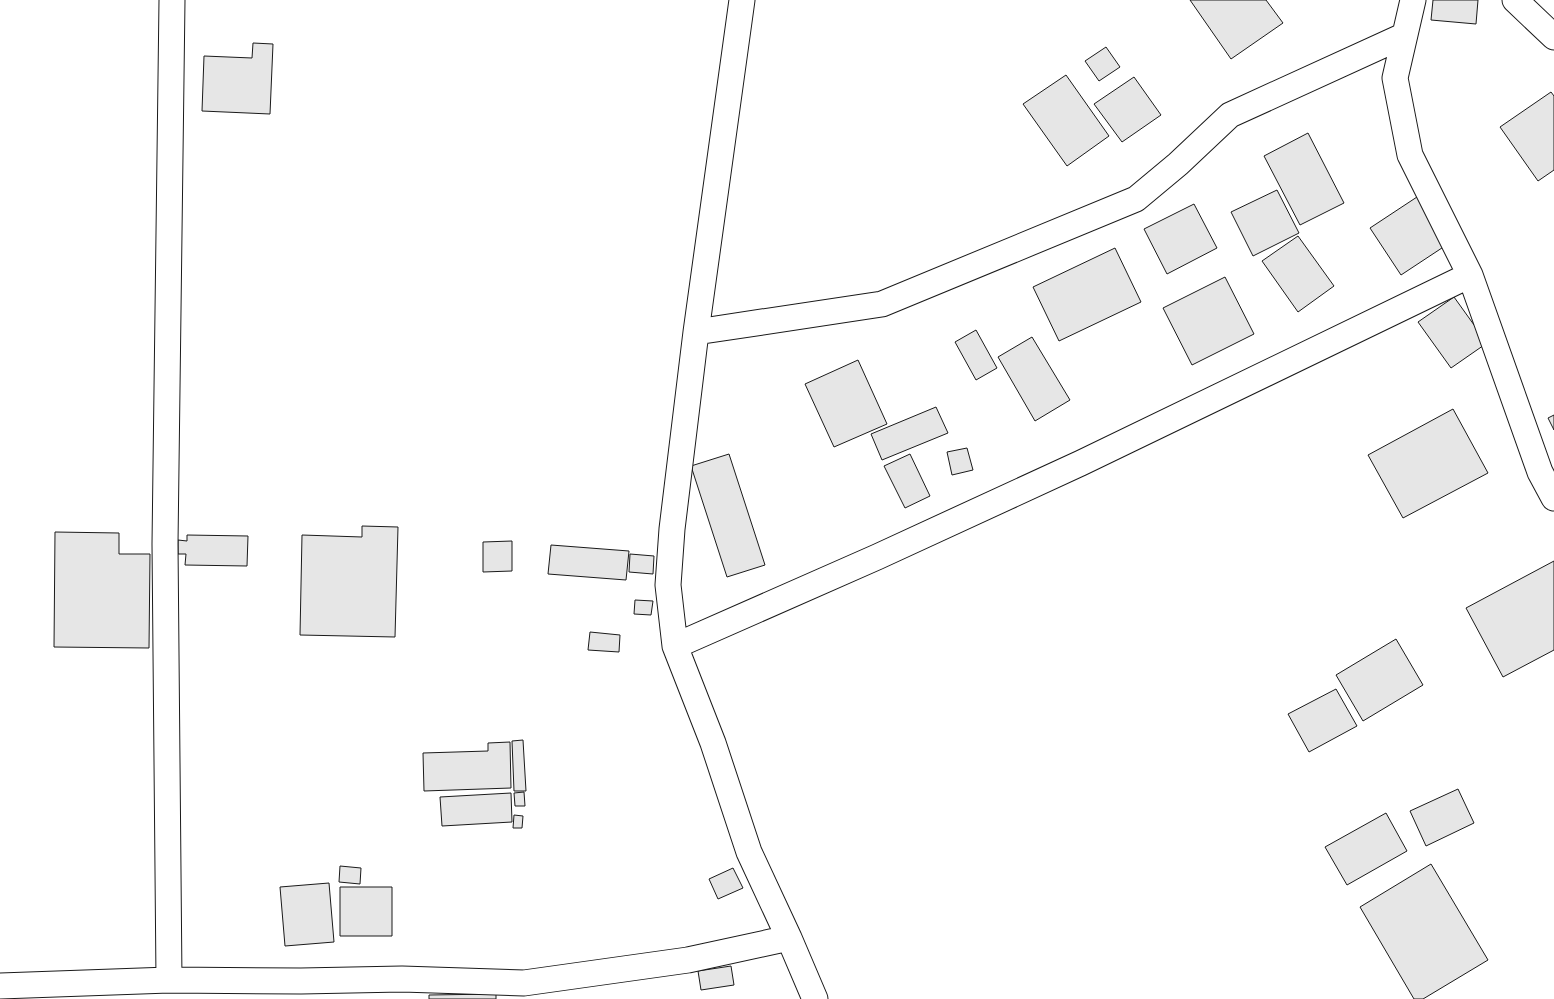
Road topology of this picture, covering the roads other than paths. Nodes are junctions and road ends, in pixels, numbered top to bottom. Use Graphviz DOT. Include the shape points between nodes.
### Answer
graph roads {
  1 [pos="172,0"];
  2 [pos="742,0"];
  3 [pos="1413,0"];
  4 [pos="1515,0"];
  5 [pos="1403,36"];
  6 [pos="1554,37"];
  7 [pos="1470,275"];
  8 [pos="696,332"];
  9 [pos="1554,498"];
  10 [pos="675,646"];
  11 [pos="789,938"];
  12 [pos="169,980"];
  13 [pos="0,986"];
  14 [pos="401,989"];
  15 [pos="301,990"];
  16 [pos="815,999"];
  1 -- 12 [label="street" via="165,544"];
  2 -- 8 [label="street"];
  3 -- 5 [label="street"];
  4 -- 6 [label="street"];
  5 -- 7 [label="street" via="1395,78 1410,155"];
  5 -- 8 [label="street" via="1230,115 1136,199 882,304"];
  7 -- 9 [label="street" via="1540,472"];
  7 -- 10 [label="street" via="1081,463"];
  8 -- 10 [label="street" via="668,585"];
  10 -- 11 [label="street" via="713,743 749,852"];
  11 -- 14 [label="street" via="688,960 524,983"];
  11 -- 16 [label="street"];
  12 -- 13 [label="street"];
  12 -- 15 [label="street"];
  14 -- 15 [label="street"];
}
